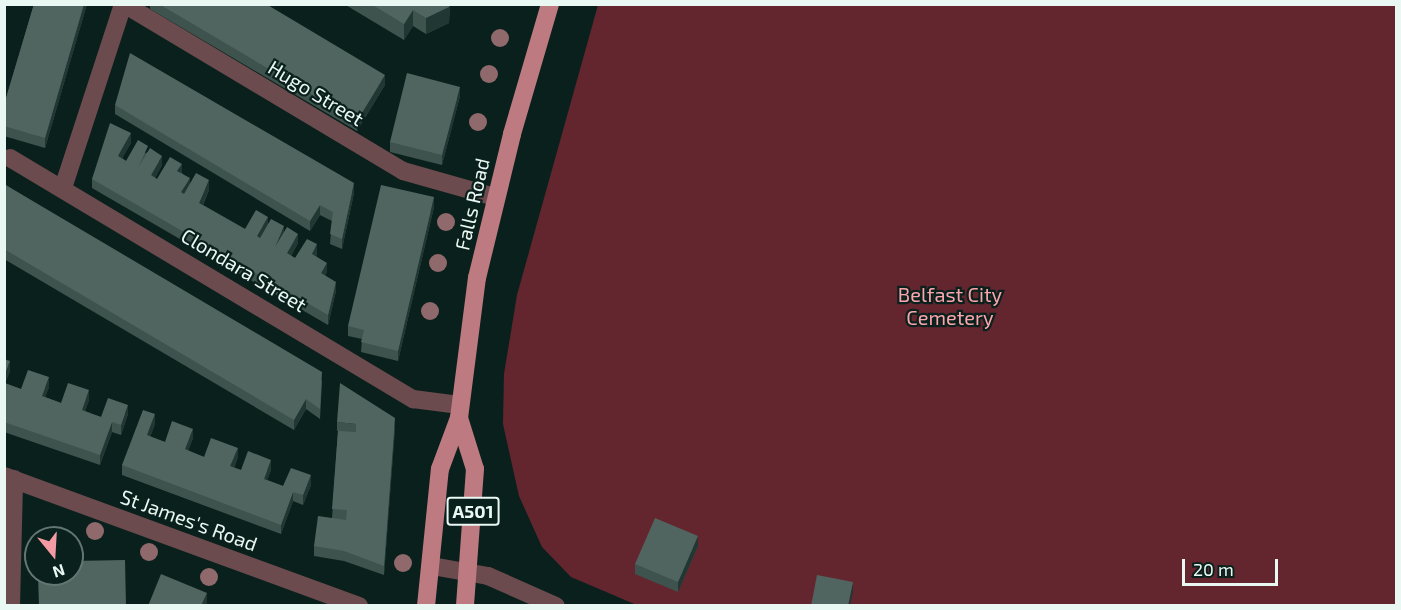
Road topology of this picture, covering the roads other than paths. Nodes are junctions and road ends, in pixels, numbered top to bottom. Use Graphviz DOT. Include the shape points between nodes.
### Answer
graph roads {
  1 [pos="123,4"];
  2 [pos="550,4"];
  3 [pos="10,158"];
  4 [pos="63,188"];
  5 [pos="495,197"];
  6 [pos="459,412"];
  7 [pos="9,478"];
  8 [pos="432,566"];
  9 [pos="469,571"];
  10 [pos="7,574"];
  11 [pos="11,606"];
  12 [pos="359,606"];
  13 [pos="426,606"];
  14 [pos="465,606"];
  15 [pos="556,606"];
  1 -- 4 [label="street"];
  1 -- 5 [label="street, Hugo Street" via="403,171"];
  2 -- 5 [label="main road, Falls Road / A501"];
  3 -- 4 [label="street, Clondara Street"];
  4 -- 6 [label="street, Clondara Street" via="413,399"];
  5 -- 6 [label="main road, Falls Road / A501" via="466,343"];
  6 -- 8 [label="main road, Falls Road / A501" via="440,469"];
  6 -- 9 [label="main road, Falls Road / A501" via="475,469"];
  7 -- 10 [label="street"];
  7 -- 12 [label="street, St James's Road"];
  8 -- 9 [label="street"];
  8 -- 13 [label="main road, Falls Road / A501"];
  9 -- 14 [label="main road, Falls Road / A501"];
  9 -- 15 [label="street"];
  10 -- 11 [label="street"];
}
